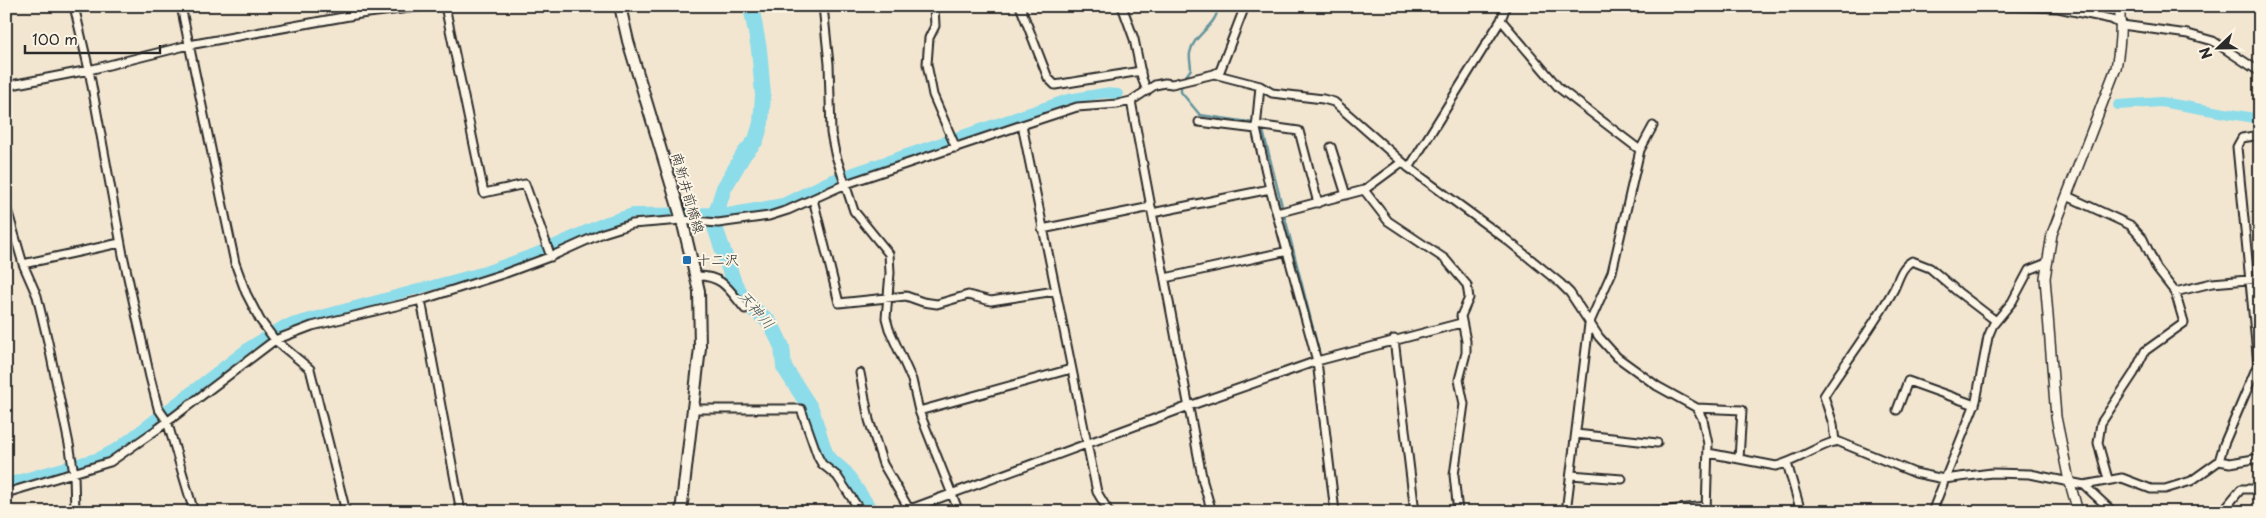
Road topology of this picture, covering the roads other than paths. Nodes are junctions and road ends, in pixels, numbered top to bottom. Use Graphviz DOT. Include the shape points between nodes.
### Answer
graph roads {
  1 [pos="74,6"];
  2 [pos="181,6"];
  3 [pos="358,6"];
  4 [pos="426,6"];
  5 [pos="445,6"];
  6 [pos="620,6"];
  7 [pos="822,6"];
  8 [pos="934,6"];
  9 [pos="1020,6"];
  10 [pos="1122,6"];
  11 [pos="1245,6"];
  12 [pos="1506,6"];
  13 [pos="2003,6"];
  14 [pos="2119,6"];
  15 [pos="360,14"];
  16 [pos="1501,20"];
  17 [pos="2122,25"];
  18 [pos="189,45"];
  19 [pos="89,70"];
  20 [pos="1141,71"];
  21 [pos="2260,72"];
  22 [pos="1214,74"];
  23 [pos="6,86"];
  24 [pos="1260,86"];
  25 [pos="1147,90"];
  26 [pos="1130,101"];
  27 [pos="1199,122"];
  28 [pos="1022,125"];
  29 [pos="1653,126"];
  30 [pos="1256,127"];
  31 [pos="2260,135"];
  32 [pos="1331,147"];
  33 [pos="956,148"];
  34 [pos="1640,150"];
  35 [pos="1402,162"];
  36 [pos="1409,168"];
  37 [pos="846,184"];
  38 [pos="1270,189"];
  39 [pos="1364,190"];
  40 [pos="1346,195"];
  41 [pos="2067,196"];
  42 [pos="813,198"];
  43 [pos="1318,202"];
  44 [pos="6,206"];
  45 [pos="1151,210"];
  46 [pos="1277,213"];
  47 [pos="682,220"];
  48 [pos="1042,229"];
  49 [pos="120,242"];
  50 [pos="1288,251"];
  51 [pos="550,254"];
  52 [pos="2047,263"];
  53 [pos="23,264"];
  54 [pos="696,276"];
  55 [pos="1165,278"];
  56 [pos="2260,279"];
  57 [pos="2250,280"];
  58 [pos="1055,291"];
  59 [pos="2175,292"];
  60 [pos="889,298"];
  61 [pos="421,300"];
  62 [pos="750,307"];
  63 [pos="1996,321"];
  64 [pos="1461,323"];
  65 [pos="1589,324"];
  66 [pos="1394,339"];
  67 [pos="275,340"];
  68 [pos="1317,361"];
  69 [pos="1071,369"];
  70 [pos="860,373"];
  71 [pos="1975,405"];
  72 [pos="1189,406"];
  73 [pos="1698,408"];
  74 [pos="693,409"];
  75 [pos="1897,410"];
  76 [pos="919,411"];
  77 [pos="167,421"];
  78 [pos="1576,434"];
  79 [pos="1835,442"];
  80 [pos="1657,443"];
  81 [pos="1087,444"];
  82 [pos="1708,453"];
  83 [pos="2260,458"];
  84 [pos="1739,459"];
  85 [pos="2219,461"];
  86 [pos="1787,464"];
  87 [pos="74,474"];
  88 [pos="1570,474"];
  89 [pos="1622,479"];
  90 [pos="1944,479"];
  91 [pos="2108,479"];
  92 [pos="2070,483"];
  93 [pos="2084,485"];
  94 [pos="2260,489"];
  95 [pos="6,493"];
  96 [pos="953,494"];
  97 [pos="2227,506"];
  98 [pos="1706,509"];
  99 [pos="75,512"];
  100 [pos="194,512"];
  101 [pos="346,512"];
  102 [pos="461,512"];
  103 [pos="681,512"];
  104 [pos="861,512"];
  105 [pos="958,512"];
  106 [pos="1109,512"];
  107 [pos="1212,512"];
  108 [pos="1335,512"];
  109 [pos="1415,512"];
  110 [pos="1458,512"];
  111 [pos="1566,512"];
  112 [pos="1649,512"];
  113 [pos="1801,512"];
  114 [pos="1932,512"];
  115 [pos="2078,512"];
  116 [pos="2113,512"];
  1 -- 19 [label="street"];
  2 -- 18 [label="street"];
  3 -- 15 [label="street"];
  4 -- 15 [label="street"];
  5 -- 51 [label="street" via="484,193 525,184"];
  6 -- 47 [label="main road, 南新井前橋線"];
  7 -- 37 [label="street" via="832,133"];
  8 -- 33 [label="street" via="935,26 929,38 928,64 933,95"];
  9 -- 20 [label="street" via="1048,78 1055,85"];
  10 -- 20 [label="street"];
  11 -- 22 [label="street" via="1220,71"];
  12 -- 16 [label="street"];
  13 -- 17 [label="street" via="2058,8 2111,19"];
  14 -- 17 [label="street"];
  15 -- 18 [label="street"];
  16 -- 34 [label="street" via="1559,88"];
  16 -- 36 [label="street"];
  17 -- 21 [label="street" via="2188,34 2213,41"];
  17 -- 41 [label="street" via="2116,68"];
  18 -- 19 [label="street"];
  18 -- 67 [label="street" via="236,263 260,320"];
  19 -- 23 [label="street"];
  19 -- 49 [label="street"];
  20 -- 25 [label="street"];
  22 -- 24 [label="street"];
  22 -- 25 [label="street" via="1165,83"];
  24 -- 30 [label="street"];
  24 -- 35 [label="street" via="1272,93 1334,102"];
  25 -- 26 [label="street"];
  26 -- 28 [label="street" via="1077,107"];
  26 -- 45 [label="street"];
  27 -- 30 [label="street"];
  28 -- 33 [label="street"];
  28 -- 48 [label="street"];
  29 -- 34 [label="street"];
  30 -- 38 [label="street"];
  30 -- 43 [label="street" via="1299,131"];
  31 -- 57 [label="street" via="2242,138 2236,147"];
  32 -- 40 [label="street"];
  33 -- 37 [label="street"];
  34 -- 65 [label="street" via="1612,272"];
  35 -- 36 [label="street"];
  35 -- 39 [label="street"];
  36 -- 65 [label="street" via="1560,283"];
  37 -- 42 [label="street"];
  37 -- 60 [label="street" via="858,218 889,254"];
  38 -- 45 [label="street"];
  38 -- 46 [label="street"];
  39 -- 40 [label="street"];
  39 -- 64 [label="street" via="1388,221 1445,259 1467,286 1469,298"];
  40 -- 43 [label="street"];
  41 -- 52 [label="street" via="2052,234"];
  41 -- 59 [label="street" via="2130,224 2143,239 2157,269"];
  42 -- 47 [label="street" via="769,216 718,223"];
  42 -- 60 [label="street" via="839,302"];
  43 -- 46 [label="street"];
  44 -- 53 [label="street"];
  45 -- 48 [label="street"];
  45 -- 55 [label="street"];
  46 -- 50 [label="street"];
  47 -- 51 [label="street" via="632,224"];
  47 -- 54 [label="main road, 南新井前橋線"];
  48 -- 58 [label="street"];
  49 -- 53 [label="street"];
  49 -- 77 [label="street" via="158,408"];
  50 -- 55 [label="street"];
  50 -- 68 [label="street"];
  51 -- 61 [label="street" via="506,274"];
  52 -- 63 [label="street" via="2029,270 2012,302"];
  52 -- 92 [label="street" via="2045,278 2056,417"];
  53 -- 87 [label="street" via="40,305"];
  54 -- 62 [label="street" via="708,275 720,280 745,310"];
  54 -- 74 [label="main road, 南新井前橋線" via="701,328"];
  55 -- 72 [label="street"];
  56 -- 57 [label="street"];
  57 -- 59 [label="street"];
  57 -- 85 [label="street" via="2258,364"];
  58 -- 60 [label="street" via="991,300 968,295 937,304 906,296"];
  58 -- 69 [label="street"];
  59 -- 91 [label="street" via="2184,324 2145,351 2101,423 2098,444"];
  60 -- 76 [label="street" via="886,318 912,380"];
  61 -- 67 [label="street" via="312,326"];
  61 -- 102 [label="street"];
  63 -- 71 [label="street" via="1988,337"];
  63 -- 79 [label="street" via="1930,268 1912,261 1908,263 1886,304 1824,396"];
  64 -- 66 [label="street"];
  64 -- 110 [label="street" via="1466,353 1459,380 1464,404 1454,475"];
  65 -- 73 [label="street" via="1616,357"];
  65 -- 78 [label="street"];
  66 -- 68 [label="street"];
  66 -- 109 [label="street"];
  67 -- 77 [label="street"];
  67 -- 101 [label="street" via="310,369"];
  68 -- 72 [label="street"];
  68 -- 108 [label="street"];
  69 -- 76 [label="street"];
  69 -- 81 [label="street"];
  70 -- 96 [label="street" via="869,420 883,464 908,508"];
  71 -- 75 [label="street" via="1908,382"];
  71 -- 90 [label="street"];
  72 -- 81 [label="street"];
  72 -- 107 [label="street"];
  73 -- 82 [label="street"];
  73 -- 84 [label="street" via="1742,410"];
  74 -- 103 [label="main road, 南新井前橋線"];
  74 -- 104 [label="street" via="801,409 822,464 837,476"];
  76 -- 96 [label="street"];
  77 -- 87 [label="street" via="110,462"];
  77 -- 100 [label="street"];
  78 -- 80 [label="street"];
  78 -- 88 [label="street"];
  79 -- 86 [label="street"];
  79 -- 90 [label="street" via="1847,444 1915,474"];
  81 -- 96 [label="street"];
  81 -- 106 [label="street" via="1097,492"];
  82 -- 84 [label="street"];
  82 -- 98 [label="street"];
  83 -- 85 [label="street" via="2230,463"];
  84 -- 86 [label="street" via="1771,466"];
  85 -- 91 [label="street" via="2191,481 2165,489 2151,489 2122,478"];
  86 -- 113 [label="street"];
  87 -- 95 [label="street"];
  87 -- 99 [label="street"];
  88 -- 89 [label="street"];
  88 -- 111 [label="street"];
  90 -- 92 [label="street" via="1992,473 2030,474"];
  90 -- 114 [label="street"];
  91 -- 93 [label="street"];
  92 -- 93 [label="street"];
  92 -- 115 [label="street"];
  93 -- 116 [label="street"];
  94 -- 97 [label="street" via="2241,489"];
  96 -- 105 [label="street"];
  98 -- 112 [label="street"];
}
